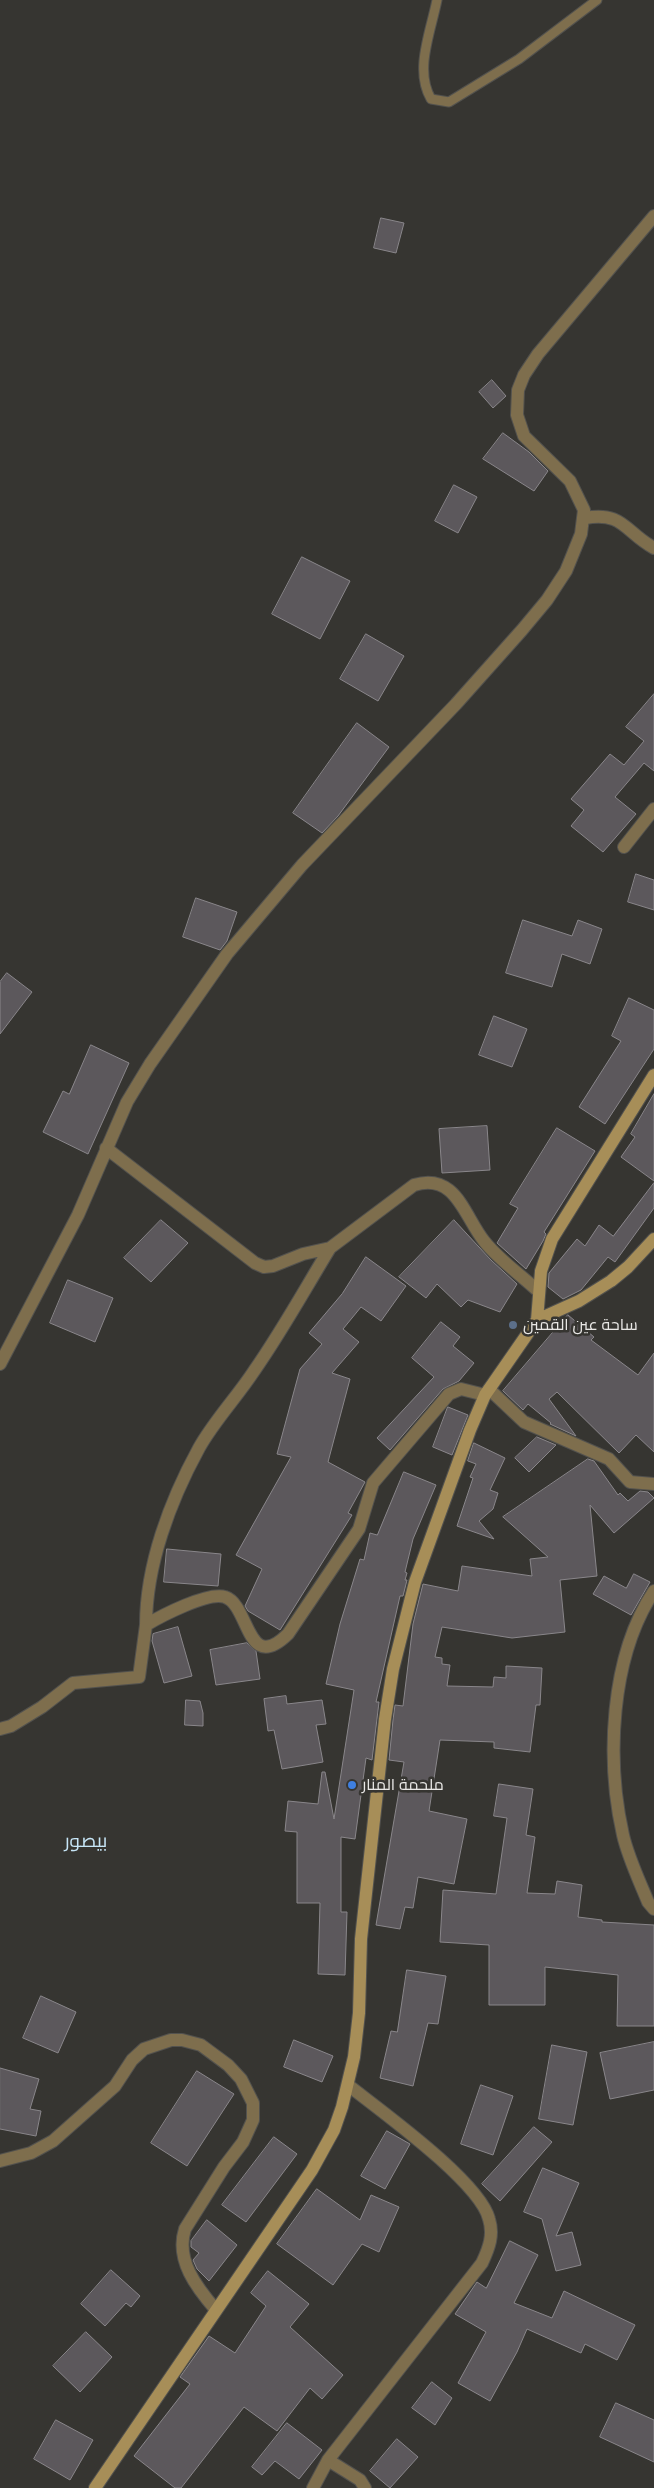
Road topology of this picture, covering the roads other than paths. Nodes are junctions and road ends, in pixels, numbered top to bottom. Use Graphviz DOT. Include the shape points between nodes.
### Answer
graph roads {
  1 [pos="437,0"];
  2 [pos="597,0"];
  3 [pos="654,216"];
  4 [pos="584,518"];
  5 [pos="654,548"];
  6 [pos="654,809"];
  7 [pos="624,848"];
  8 [pos="654,1075"];
  9 [pos="106,1148"];
  10 [pos="654,1238"];
  11 [pos="330,1248"];
  12 [pos="538,1291"];
  13 [pos="537,1320"];
  14 [pos="0,1364"];
  15 [pos="487,1392"];
  16 [pos="654,1484"];
  17 [pos="654,1591"];
  18 [pos="146,1625"];
  19 [pos="0,1729"];
  20 [pos="654,1909"];
  21 [pos="348,2085"];
  22 [pos="0,2161"];
  23 [pos="216,2310"];
  24 [pos="328,2460"];
  25 [pos="95,2488"];
  26 [pos="313,2488"];
  27 [pos="366,2488"];
  1 -- 2 [label="lane" via="423,67 425,88 431,99 448,102 519,59"];
  3 -- 4 [label="street" via="538,354 518,390 517,415 524,436 570,481 581,502"];
  4 -- 5 [label="street" via="616,519"];
  4 -- 9 [label="street" via="576,551 540,610 456,704 302,864 227,954 150,1064 127,1102"];
  6 -- 7 [label="street"];
  8 -- 12 [label="street" via="552,1239"];
  9 -- 11 [label="street" via="260,1265 278,1265 303,1254"];
  9 -- 14 [label="street" via="78,1216"];
  10 -- 13 [label="street" via="611,1281 579,1301"];
  11 -- 12 [label="street" via="404,1191 424,1182 434,1183 450,1190 458,1198 485,1242"];
  11 -- 18 [label="street" via="270,1346 200,1447 188,1471 156,1556"];
  12 -- 13 [label="street"];
  13 -- 15 [label="street"];
  15 -- 16 [label="street" via="524,1422 609,1459 630,1482"];
  15 -- 18 [label="street" via="460,1389 449,1394 376,1480 359,1529 293,1628 278,1644 265,1646 254,1640 233,1602 219,1595"];
  15 -- 21 [label="street" via="415,1582 393,1669 361,1939 357,2037"];
  17 -- 20 [label="street" via="632,1637 623,1669 613,1753 614,1788 623,1837 648,1902"];
  18 -- 19 [label="street" via="139,1677 73,1683 42,1707"];
  21 -- 23 [label="street" via="323,2151"];
  21 -- 24 [label="street" via="470,2187 485,2208 492,2233 482,2263"];
  22 -- 23 [label="street" via="31,2153 53,2141 115,2086 132,2060 144,2050 161,2042 182,2040 210,2050 241,2079 253,2112 249,2132 224,2167 182,2240 184,2261"];
  23 -- 25 [label="street"];
  24 -- 26 [label="street"];
  24 -- 27 [label="street" via="360,2480"];
}
